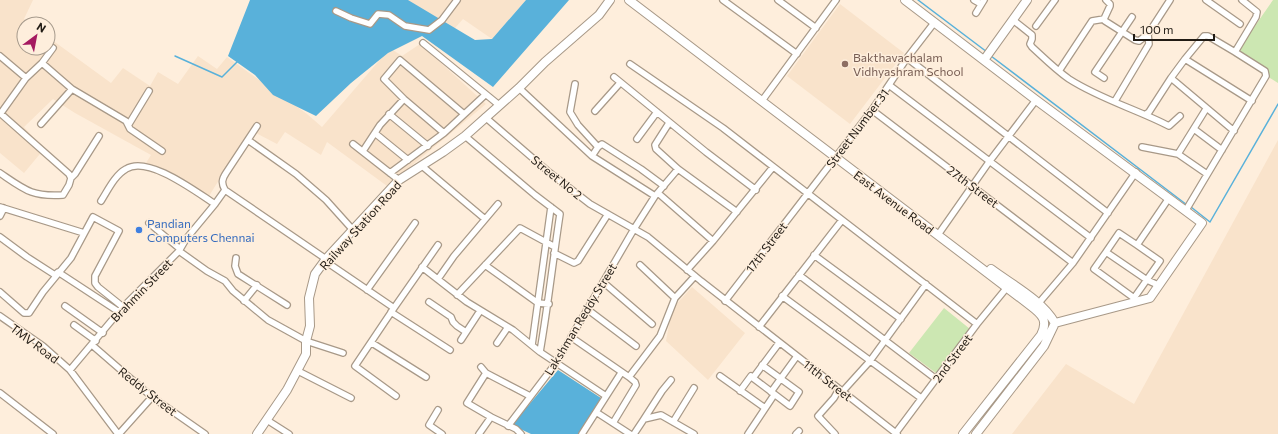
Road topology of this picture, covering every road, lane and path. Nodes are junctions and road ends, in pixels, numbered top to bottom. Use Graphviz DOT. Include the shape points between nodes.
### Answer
graph roads {
  1 [pos="457,0"];
  2 [pos="610,0"];
  3 [pos="629,0"];
  4 [pos="636,0"];
  5 [pos="723,0"];
  6 [pos="778,0"];
  7 [pos="974,0"];
  8 [pos="1027,0"];
  9 [pos="1055,0"];
  10 [pos="1107,0"];
  11 [pos="1170,0"];
  12 [pos="1206,0"];
  13 [pos="1242,0"];
  14 [pos="833,1"];
  15 [pos="909,1"];
  16 [pos="983,2"];
  17 [pos="336,10"];
  18 [pos="976,13"];
  19 [pos="1132,17"];
  20 [pos="1104,19"];
  21 [pos="1013,20"];
  22 [pos="934,23"];
  23 [pos="1240,24"];
  24 [pos="1036,26"];
  25 [pos="816,28"];
  26 [pos="1121,32"];
  27 [pos="1148,34"];
  28 [pos="423,43"];
  29 [pos="1235,52"];
  30 [pos="797,54"];
  31 [pos="0,56"];
  32 [pos="47,56"];
  33 [pos="907,58"];
  34 [pos="986,58"];
  35 [pos="1185,59"];
  36 [pos="42,63"];
  37 [pos="630,64"];
  38 [pos="1059,71"];
  39 [pos="614,77"];
  40 [pos="26,78"];
  41 [pos="1104,78"];
  42 [pos="1171,78"];
  43 [pos="620,82"];
  44 [pos="575,84"];
  45 [pos="889,85"];
  46 [pos="519,88"];
  47 [pos="72,89"];
  48 [pos="149,91"];
  49 [pos="486,95"];
  50 [pos="764,98"];
  51 [pos="404,99"];
  52 [pos="1036,100"];
  53 [pos="1252,100"];
  54 [pos="1115,101"];
  55 [pos="499,105"];
  56 [pos="1206,109"];
  57 [pos="872,110"];
  58 [pos="595,111"];
  59 [pos="658,112"];
  60 [pos="0,113"];
  61 [pos="389,114"];
  62 [pos="464,114"];
  63 [pos="1146,114"];
  64 [pos="1180,116"];
  65 [pos="485,117"];
  66 [pos="669,123"];
  67 [pos="42,124"];
  68 [pos="129,124"];
  69 [pos="257,126"];
  70 [pos="1194,129"];
  71 [pos="1234,132"];
  72 [pos="444,133"];
  73 [pos="376,134"];
  74 [pos="99,136"];
  75 [pos="465,136"];
  76 [pos="1008,136"];
  77 [pos="637,139"];
  78 [pos="248,140"];
  79 [pos="353,144"];
  80 [pos="428,146"];
  81 [pos="598,147"];
  82 [pos="1142,147"];
  83 [pos="1222,150"];
  84 [pos="162,151"];
  85 [pos="363,151"];
  86 [pos="1178,154"];
  87 [pos="837,155"];
  88 [pos="592,156"];
  89 [pos="408,160"];
  90 [pos="989,162"];
  91 [pos="422,166"];
  92 [pos="773,167"];
  93 [pos="678,169"];
  94 [pos="1136,172"];
  95 [pos="390,173"];
  96 [pos="0,174"];
  97 [pos="1207,174"];
  98 [pos="72,178"];
  99 [pos="399,180"];
  100 [pos="664,186"];
  101 [pos="973,186"];
  102 [pos="225,190"];
  103 [pos="756,190"];
  104 [pos="657,194"];
  105 [pos="808,194"];
  106 [pos="1169,198"];
  107 [pos="102,201"];
  108 [pos="215,204"];
  109 [pos="498,204"];
  110 [pos="551,207"];
  111 [pos="2,208"];
  112 [pos="1186,210"];
  113 [pos="737,212"];
  114 [pos="1108,212"];
  115 [pos="608,214"];
  116 [pos="0,216"];
  117 [pos="485,219"];
  118 [pos="842,220"];
  119 [pos="415,223"];
  120 [pos="149,224"];
  121 [pos="634,229"];
  122 [pos="352,230"];
  123 [pos="940,232"];
  124 [pos="84,233"];
  125 [pos="0,237"];
  126 [pos="1091,238"];
  127 [pos="713,241"];
  128 [pos="546,243"];
  129 [pos="438,245"];
  130 [pos="1137,245"];
  131 [pos="180,250"];
  132 [pos="555,250"];
  133 [pos="1106,252"];
  134 [pos="814,255"];
  135 [pos="236,258"];
  136 [pos="326,260"];
  137 [pos="1073,263"];
  138 [pos="485,265"];
  139 [pos="640,265"];
  140 [pos="422,267"];
  141 [pos="687,270"];
  142 [pos="58,272"];
  143 [pos="799,275"];
  144 [pos="695,276"];
  145 [pos="438,279"];
  146 [pos="1147,280"];
  147 [pos="603,282"];
  148 [pos="926,284"];
  149 [pos="257,285"];
  150 [pos="1009,285"];
  151 [pos="1158,285"];
  152 [pos="367,290"];
  153 [pos="0,292"];
  154 [pos="457,295"];
  155 [pos="782,296"];
  156 [pos="675,298"];
  157 [pos="244,301"];
  158 [pos="725,301"];
  159 [pos="429,302"];
  160 [pos="538,303"];
  161 [pos="549,304"];
  162 [pos="1038,304"];
  163 [pos="287,305"];
  164 [pos="65,306"];
  165 [pos="123,307"];
  166 [pos="587,309"];
  167 [pos="393,310"];
  168 [pos="480,311"];
  169 [pos="119,312"];
  170 [pos="0,316"];
  171 [pos="901,319"];
  172 [pos="1055,322"];
  173 [pos="652,324"];
  174 [pos="977,324"];
  175 [pos="74,325"];
  176 [pos="508,327"];
  177 [pos="759,327"];
  178 [pos="103,332"];
  179 [pos="466,332"];
  180 [pos="571,337"];
  181 [pos="461,340"];
  182 [pos="884,341"];
  183 [pos="306,342"];
  184 [pos="94,343"];
  185 [pos="498,343"];
  186 [pos="779,343"];
  187 [pos="372,344"];
  188 [pos="532,345"];
  189 [pos="636,346"];
  190 [pos="1038,347"];
  191 [pos="450,350"];
  192 [pos="540,352"];
  193 [pos="343,354"];
  194 [pos="797,356"];
  195 [pos="870,361"];
  196 [pos="556,363"];
  197 [pos="762,365"];
  198 [pos="482,367"];
  199 [pos="70,370"];
  200 [pos="298,371"];
  201 [pos="486,373"];
  202 [pos="621,373"];
  203 [pos="720,376"];
  204 [pos="751,376"];
  205 [pos="426,377"];
  206 [pos="629,377"];
  207 [pos="781,378"];
  208 [pos="936,379"];
  209 [pos="671,380"];
  210 [pos="694,388"];
  211 [pos="840,390"];
  212 [pos="740,391"];
  213 [pos="0,393"];
  214 [pos="772,395"];
  215 [pos="396,396"];
  216 [pos="530,396"];
  217 [pos="606,396"];
  218 [pos="152,397"];
  219 [pos="351,398"];
  220 [pos="921,398"];
  221 [pos="765,408"];
  222 [pos="438,410"];
  223 [pos="596,412"];
  224 [pos="491,417"];
  225 [pos="644,418"];
  226 [pos="267,420"];
  227 [pos="673,422"];
  228 [pos="613,423"];
  229 [pos="508,426"];
  230 [pos="53,434"];
  231 [pos="119,434"];
  232 [pos="205,434"];
  233 [pos="257,434"];
  234 [pos="290,434"];
  235 [pos="442,434"];
  236 [pos="478,434"];
  237 [pos="521,434"];
  238 [pos="582,434"];
  239 [pos="630,434"];
  240 [pos="634,434"];
  241 [pos="694,434"];
  242 [pos="748,434"];
  243 [pos="835,434"];
  244 [pos="896,434"];
  245 [pos="963,434"];
  246 [pos="976,434"];
  1 -- 17 [label="street" via="442,20 429,30 405,26 389,15 378,14 370,24"];
  2 -- 46 [label="main road, Railway Station Road" via="599,15"];
  3 -- 87 [label="main road, East Avenue Road"];
  4 -- 50 [label="main road, East Avenue Road"];
  5 -- 30 [label="street"];
  6 -- 25 [label="street"];
  7 -- 16 [label="street"];
  8 -- 21 [label="main road"];
  9 -- 24 [label="street"];
  10 -- 20 [label="street" via="1110,6"];
  11 -- 27 [label="street"];
  12 -- 23 [label="street"];
  13 -- 29 [label="street" via="1257,12"];
  14 -- 25 [label="street"];
  15 -- 22 [label="main road"];
  16 -- 18 [label="street"];
  19 -- 26 [label="street"];
  20 -- 26 [label="street"];
  20 -- 38 [label="street" via="1092,21"];
  21 -- 34 [label="main road"];
  21 -- 38 [label="street" via="1032,35 1032,47"];
  22 -- 33 [label="street, Street Number 31"];
  22 -- 34 [label="main road"];
  25 -- 30 [label="street"];
  26 -- 27 [label="street" via="1139,41"];
  26 -- 41 [label="street" via="1095,72"];
  27 -- 54 [label="street" via="1149,44"];
  28 -- 49 [label="street"];
  29 -- 35 [label="street" via="1204,36"];
  29 -- 53 [label="street" via="1264,71 1266,78"];
  30 -- 50 [label="street"];
  31 -- 40 [label="street"];
  32 -- 36 [label="street"];
  33 -- 45 [label="street, Street Number 31"];
  33 -- 76 [label="street"];
  34 -- 52 [label="main road"];
  35 -- 42 [label="street"];
  35 -- 53 [label="street"];
  36 -- 40 [label="street"];
  36 -- 47 [label="street"];
  37 -- 92 [label="street" via="723,128"];
  38 -- 54 [label="street" via="1093,92"];
  39 -- 43 [label="street"];
  40 -- 60 [label="street"];
  42 -- 56 [label="street"];
  42 -- 63 [label="street"];
  43 -- 58 [label="street"];
  43 -- 59 [label="street"];
  44 -- 81 [label="street" via="570,112"];
  45 -- 57 [label="street, Street Number 31"];
  45 -- 90 [label="street"];
  46 -- 55 [label="main road, Railway Station Road"];
  46 -- 88 [label="street"];
  47 -- 67 [label="street"];
  47 -- 68 [label="street"];
  48 -- 68 [label="street"];
  49 -- 55 [label="street"];
  49 -- 62 [label="street"];
  50 -- 87 [label="main road, East Avenue Road"];
  51 -- 61 [label="street"];
  51 -- 62 [label="street" via="384,79 400,60"];
  51 -- 72 [label="street"];
  52 -- 76 [label="street"];
  52 -- 94 [label="main road"];
  53 -- 71 [label="street"];
  54 -- 63 [label="street"];
  55 -- 65 [label="main road, Railway Station Road"];
  56 -- 70 [label="street"];
  56 -- 71 [label="street"];
  57 -- 87 [label="street, Street Number 31"];
  57 -- 101 [label="street, 27th Street"];
  59 -- 66 [label="street"];
  59 -- 77 [label="street"];
  60 -- 98 [label="street"];
  61 -- 73 [label="street"];
  61 -- 80 [label="street"];
  62 -- 72 [label="street"];
  63 -- 64 [label="street" via="1169,126"];
  65 -- 75 [label="main road, Railway Station Road"];
  65 -- 115 [label="street, Street No 2" via="584,200"];
  66 -- 93 [label="street" via="655,147"];
  66 -- 103 [label="street"];
  68 -- 84 [label="street" via="130,129"];
  69 -- 78 [label="street"];
  70 -- 83 [label="street"];
  70 -- 86 [label="street"];
  71 -- 83 [label="street"];
  72 -- 80 [label="street"];
  73 -- 85 [label="street"];
  73 -- 89 [label="street"];
  74 -- 98 [label="street"];
  75 -- 91 [label="main road, Railway Station Road"];
  75 -- 110 [label="street"];
  76 -- 90 [label="street"];
  76 -- 114 [label="street"];
  78 -- 102 [label="street" via="222,179"];
  78 -- 122 [label="street" via="296,174 326,200"];
  79 -- 85 [label="street"];
  80 -- 89 [label="street"];
  81 -- 88 [label="street"];
  81 -- 100 [label="street" via="602,144"];
  82 -- 86 [label="street"];
  83 -- 97 [label="street"];
  85 -- 95 [label="street"];
  86 -- 97 [label="street"];
  87 -- 105 [label="street, Street Number 31"];
  87 -- 123 [label="main road, East Avenue Road"];
  87 -- 150 [label="main road, East Avenue Road"];
  88 -- 104 [label="street"];
  89 -- 95 [label="street"];
  90 -- 101 [label="street"];
  90 -- 126 [label="street"];
  91 -- 99 [label="main road, Railway Station Road"];
  91 -- 117 [label="street"];
  92 -- 103 [label="street"];
  92 -- 105 [label="street"];
  93 -- 100 [label="street, Lakshman Reddy Street"];
  93 -- 113 [label="street"];
  94 -- 106 [label="main road"];
  94 -- 114 [label="street"];
  95 -- 99 [label="street"];
  96 -- 98 [label="street" via="28,191 46,196 64,195"];
  97 -- 112 [label="street"];
  99 -- 122 [label="main road, Railway Station Road"];
  100 -- 104 [label="street, Lakshman Reddy Street"];
  101 -- 123 [label="street"];
  101 -- 137 [label="street, 27th Street"];
  102 -- 108 [label="street, Brahmin Street"];
  102 -- 136 [label="street"];
  103 -- 113 [label="street"];
  104 -- 121 [label="street, Lakshman Reddy Street"];
  104 -- 127 [label="street"];
  105 -- 118 [label="street"];
  105 -- 158 [label="street, 17th Street"];
  106 -- 112 [label="main road"];
  106 -- 130 [label="street"];
  107 -- 108 [label="street" via="116,178 125,169 134,165 152,167"];
  108 -- 131 [label="street, Brahmin Street"];
  109 -- 117 [label="street"];
  110 -- 128 [label="street"];
  110 -- 132 [label="street" via="560,214"];
  111 -- 116 [label="street"];
  111 -- 124 [label="street"];
  112 -- 151 [label="main road" via="1202,223"];
  113 -- 127 [label="street"];
  114 -- 126 [label="street"];
  115 -- 121 [label="street, Street No 2"];
  115 -- 132 [label="street" via="578,261 570,262"];
  117 -- 145 [label="street"];
  118 -- 134 [label="street"];
  118 -- 148 [label="street"];
  119 -- 152 [label="street"];
  120 -- 131 [label="street"];
  121 -- 141 [label="street, Street No 2" via="648,237"];
  121 -- 147 [label="street, Lakshman Reddy Street"];
  122 -- 136 [label="main road, Railway Station Road"];
  123 -- 150 [label="main road, East Avenue Road"];
  124 -- 142 [label="street" via="71,258"];
  124 -- 165 [label="street" via="93,217 119,230 95,283"];
  125 -- 142 [label="street" via="55,275"];
  126 -- 137 [label="street"];
  127 -- 141 [label="street"];
  128 -- 132 [label="street"];
  128 -- 138 [label="street" via="520,228"];
  128 -- 160 [label="street"];
  129 -- 140 [label="street"];
  130 -- 133 [label="street" via="1119,233"];
  130 -- 146 [label="street" via="1160,261"];
  131 -- 157 [label="street" via="225,281"];
  131 -- 165 [label="street, Brahmin Street"];
  132 -- 161 [label="street"];
  133 -- 146 [label="street"];
  133 -- 146 [label="street" via="1094,269 1134,298"];
  134 -- 143 [label="street"];
  134 -- 171 [label="street"];
  135 -- 149 [label="street" via="238,274"];
  136 -- 152 [label="street"];
  136 -- 183 [label="main road, Railway Station Road" via="315,274"];
  137 -- 162 [label="street"];
  138 -- 154 [label="street"];
  138 -- 160 [label="street"];
  139 -- 156 [label="street"];
  140 -- 145 [label="street"];
  140 -- 167 [label="street"];
  141 -- 144 [label="street, Street No 2"];
  142 -- 153 [label="street" via="28,314"];
  142 -- 169 [label="street"];
  143 -- 155 [label="street"];
  143 -- 182 [label="street"];
  144 -- 156 [label="street"];
  144 -- 158 [label="street, 11th Street"];
  145 -- 154 [label="street"];
  146 -- 151 [label="street"];
  147 -- 166 [label="street, Lakshman Reddy Street"];
  147 -- 173 [label="street"];
  148 -- 171 [label="street"];
  148 -- 174 [label="street"];
  149 -- 157 [label="street"];
  149 -- 163 [label="street"];
  150 -- 162 [label="main road, East Avenue Road"];
  150 -- 174 [label="street, 2nd Street"];
  150 -- 190 [label="main road, East Avenue Road" via="1044,320"];
  151 -- 172 [label="main road" via="1150,298"];
  152 -- 167 [label="street"];
  154 -- 168 [label="street"];
  155 -- 177 [label="street"];
  155 -- 195 [label="street"];
  156 -- 206 [label="street" via="660,336"];
  157 -- 183 [label="street" via="268,320"];
  158 -- 177 [label="street, 11th Street"];
  159 -- 179 [label="street"];
  160 -- 161 [label="street"];
  160 -- 188 [label="street"];
  161 -- 192 [label="street"];
  162 -- 172 [label="main road, East Avenue Road"];
  164 -- 178 [label="street"];
  165 -- 169 [label="street, Brahmin Street"];
  166 -- 180 [label="street, Lakshman Reddy Street"];
  166 -- 189 [label="street"];
  167 -- 187 [label="street"];
  167 -- 191 [label="street"];
  168 -- 176 [label="street"];
  168 -- 179 [label="street"];
  169 -- 178 [label="street, Brahmin Street"];
  170 -- 199 [label="street, TMV Road" via="43,346"];
  171 -- 182 [label="street"];
  172 -- 190 [label="main road, East Avenue Road" via="1050,334"];
  174 -- 208 [label="street, 2nd Street"];
  175 -- 184 [label="street, Reddy Street"];
  176 -- 185 [label="street"];
  176 -- 188 [label="street"];
  177 -- 186 [label="street, 11th Street"];
  178 -- 184 [label="street, Brahmin Street"];
  179 -- 181 [label="street"];
  180 -- 196 [label="street, Lakshman Reddy Street"];
  180 -- 202 [label="street"];
  182 -- 195 [label="street"];
  182 -- 208 [label="street"];
  183 -- 193 [label="street"];
  183 -- 200 [label="main road, Railway Station Road" via="306,354"];
  184 -- 199 [label="street, Brahmin Street"];
  184 -- 218 [label="street, Reddy Street"];
  186 -- 194 [label="street, 11th Street"];
  186 -- 197 [label="street"];
  187 -- 205 [label="street"];
  187 -- 215 [label="street" via="355,366"];
  188 -- 192 [label="street"];
  190 -- 245 [label="main road, East Avenue Road"];
  190 -- 246 [label="main road, East Avenue Road"];
  192 -- 196 [label="street"];
  194 -- 207 [label="street"];
  194 -- 211 [label="street, 11th Street"];
  195 -- 211 [label="street"];
  195 -- 220 [label="street"];
  196 -- 216 [label="street, Lakshman Reddy Street"];
  196 -- 217 [label="street"];
  197 -- 207 [label="street"];
  197 -- 214 [label="street" via="753,378"];
  198 -- 201 [label="street"];
  199 -- 231 [label="street, TMV Road"];
  200 -- 219 [label="street"];
  200 -- 226 [label="main road, Railway Station Road"];
  201 -- 216 [label="street"];
  201 -- 224 [label="street" via="468,403"];
  202 -- 206 [label="street"];
  202 -- 217 [label="street"];
  203 -- 212 [label="street"];
  204 -- 212 [label="street"];
  206 -- 228 [label="street" via="636,386"];
  207 -- 214 [label="street"];
  207 -- 214 [label="street" via="799,393 788,406"];
  208 -- 220 [label="street, 2nd Street"];
  209 -- 225 [label="street"];
  210 -- 227 [label="street"];
  211 -- 243 [label="street" via="818,414"];
  211 -- 244 [label="street, 11th Street"];
  212 -- 221 [label="street"];
  213 -- 230 [label="street"];
  214 -- 221 [label="street"];
  216 -- 229 [label="street, Lakshman Reddy Street"];
  217 -- 223 [label="street"];
  218 -- 231 [label="street"];
  218 -- 232 [label="street, Reddy Street"];
  220 -- 244 [label="street, 2nd Street"];
  221 -- 242 [label="street"];
  222 -- 235 [label="street" via="429,425"];
  223 -- 228 [label="street"];
  223 -- 238 [label="street"];
  224 -- 229 [label="street"];
  224 -- 236 [label="street"];
  225 -- 227 [label="street" via="661,415"];
  225 -- 240 [label="street"];
  226 -- 233 [label="main road, Railway Station Road"];
  226 -- 234 [label="street"];
  227 -- 241 [label="street"];
  228 -- 239 [label="street"];
  229 -- 237 [label="street"];
}
